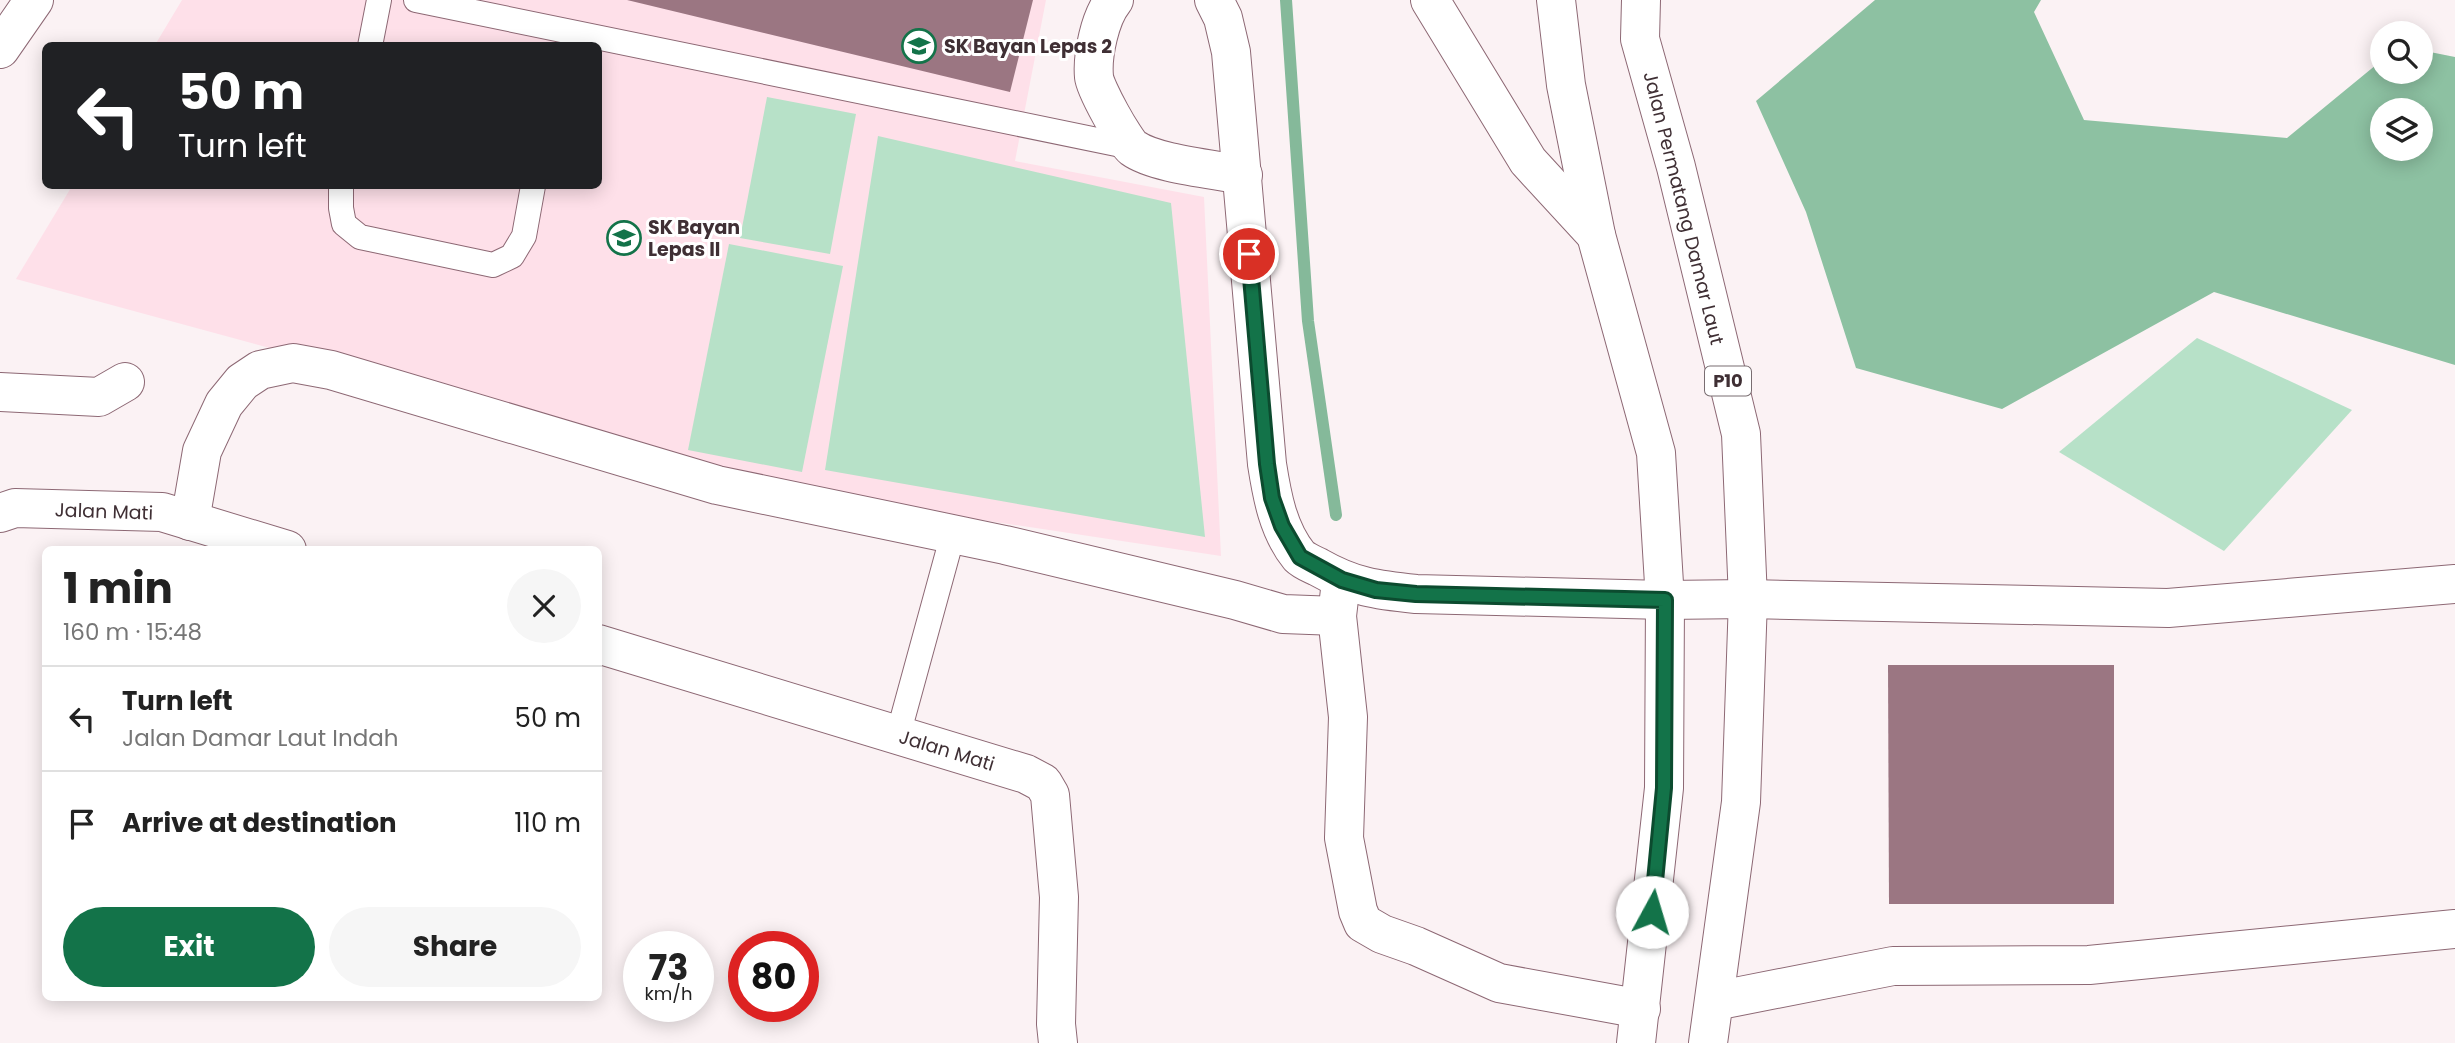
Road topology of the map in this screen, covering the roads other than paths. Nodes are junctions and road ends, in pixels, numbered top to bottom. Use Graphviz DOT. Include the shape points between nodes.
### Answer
graph roads {
  1 [pos="34,0"];
  2 [pos="379,0"];
  3 [pos="416,0"];
  4 [pos="1114,0"];
  5 [pos="1214,0"];
  6 [pos="1430,0"];
  7 [pos="1556,0"];
  8 [pos="1641,0"];
  9 [pos="561,38"];
  10 [pos="371,42"];
  11 [pos="582,42"];
  12 [pos="602,46"];
  13 [pos="0,49"];
  14 [pos="1131,147"];
  15 [pos="1243,175"];
  16 [pos="341,189"];
  17 [pos="532,189"];
  18 [pos="1597,235"];
  19 [pos="125,382"];
  20 [pos="0,392"];
  21 [pos="0,513"];
  22 [pos="190,521"];
  23 [pos="953,534"];
  24 [pos="274,546"];
  25 [pos="2455,583"];
  26 [pos="1339,598"];
  27 [pos="1748,599"];
  28 [pos="1665,600"];
  29 [pos="602,644"];
  30 [pos="898,735"];
  31 [pos="2455,929"];
  32 [pos="1715,1001"];
  33 [pos="1639,1026"];
  34 [pos="1058,1043"];
  35 [pos="1708,1043"];
  1 -- 13 [label="main road"];
  2 -- 10 [label="lane"];
  3 -- 9 [label="lane"];
  4 -- 14 [label="main road" via="1099,31 1094,79"];
  5 -- 15 [label="main road" via="1231,52"];
  6 -- 18 [label="main road" via="1528,161"];
  7 -- 18 [label="main road" via="1566,85"];
  8 -- 27 [label="main road, Jalan Permatang Damar Laut / P10" via="1640,39 1741,434"];
  9 -- 11 [label="lane"];
  12 -- 14 [label="lane"];
  14 -- 15 [label="main road" via="1150,156"];
  15 -- 26 [label="main road" via="1272,498 1300,557"];
  16 -- 17 [label="lane" via="344,224 360,237 492,265 512,256 524,236"];
  18 -- 28 [label="main road" via="1656,453"];
  19 -- 20 [label="main road" via="99,397"];
  21 -- 22 [label="main road, Jalan Mati" via="15,508 162,512"];
  22 -- 23 [label="main road" via="202,451 224,404 242,382 260,370 293,363 331,370 717,485"];
  22 -- 24 [label="main road, Jalan Mati"];
  23 -- 26 [label="main road" via="1283,614"];
  23 -- 30 [label="lane"];
  25 -- 27 [label="main road" via="2168,608"];
  26 -- 28 [label="main road" via="1376,590"];
  26 -- 33 [label="main road" via="1348,717 1344,838 1363,923 1499,983"];
  27 -- 28 [label="main road"];
  27 -- 32 [label="main road, Jalan Permatang Damar Laut / P10" via="1741,802"];
  28 -- 33 [label="main road" via="1664,788"];
  29 -- 30 [label="main road, Jalan Mati"];
  30 -- 34 [label="main road, Jalan Mati" via="1026,774 1043,783 1050,795 1059,897"];
  31 -- 32 [label="main road" via="2089,965 1893,966"];
  32 -- 35 [label="main road, Jalan Permatang Damar Laut / P10"];
}
